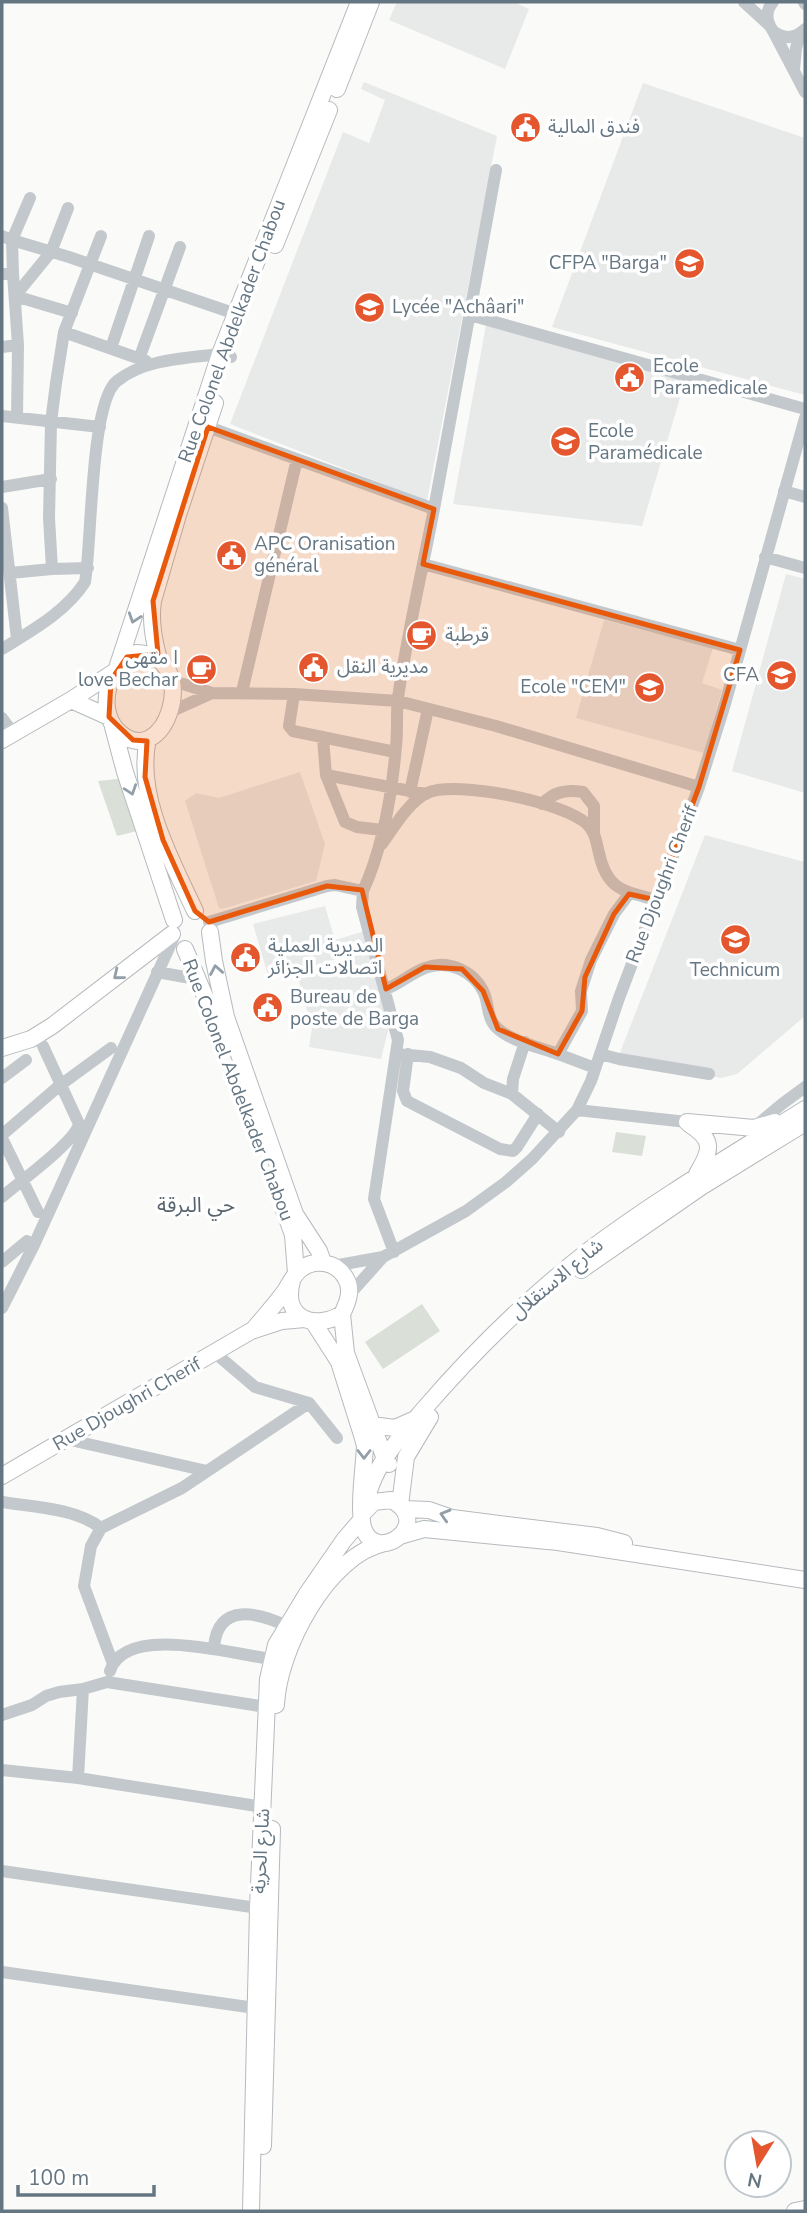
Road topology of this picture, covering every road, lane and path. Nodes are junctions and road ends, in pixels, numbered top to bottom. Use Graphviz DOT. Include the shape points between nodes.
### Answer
graph roads {
  1 [pos="359,2"];
  2 [pos="371,2"];
  3 [pos="744,2"];
  4 [pos="773,2"];
  5 [pos="771,28"];
  6 [pos="803,32"];
  7 [pos="349,40"];
  8 [pos="794,70"];
  9 [pos="337,74"];
  10 [pos="805,92"];
  11 [pos="496,170"];
  12 [pos="30,198"];
  13 [pos="68,208"];
  14 [pos="101,236"];
  15 [pos="149,236"];
  16 [pos="7,238"];
  17 [pos="180,247"];
  18 [pos="51,252"];
  19 [pos="90,264"];
  20 [pos="7,274"];
  21 [pos="134,281"];
  22 [pos="164,291"];
  23 [pos="15,296"];
  24 [pos="72,313"];
  25 [pos="236,314"];
  26 [pos="470,315"];
  27 [pos="64,332"];
  28 [pos="18,345"];
  29 [pos="2,347"];
  30 [pos="111,348"];
  31 [pos="225,356"];
  32 [pos="139,359"];
  33 [pos="153,364"];
  34 [pos="805,409"];
  35 [pos="2,416"];
  36 [pos="17,417"];
  37 [pos="805,418"];
  38 [pos="51,422"];
  39 [pos="100,427"];
  40 [pos="208,427"];
  41 [pos="297,459"];
  42 [pos="51,479"];
  43 [pos="2,487"];
  44 [pos="784,491"];
  45 [pos="805,497"];
  46 [pos="2,508"];
  47 [pos="434,509"];
  48 [pos="765,557"];
  49 [pos="423,564"];
  50 [pos="88,568"];
  51 [pos="805,568"];
  52 [pos="52,569"];
  53 [pos="10,573"];
  54 [pos="17,639"];
  55 [pos="2,649"];
  56 [pos="740,650"];
  57 [pos="159,660"];
  58 [pos="116,668"];
  59 [pos="170,680"];
  60 [pos="242,692"];
  61 [pos="212,693"];
  62 [pos="294,694"];
  63 [pos="71,700"];
  64 [pos="398,701"];
  65 [pos="428,709"];
  66 [pos="170,712"];
  67 [pos="2,718"];
  68 [pos="111,721"];
  69 [pos="7,737"];
  70 [pos="323,738"];
  71 [pos="148,739"];
  72 [pos="395,752"];
  73 [pos="326,775"];
  74 [pos="699,787"];
  75 [pos="390,789"];
  76 [pos="410,792"];
  77 [pos="426,794"];
  78 [pos="542,804"];
  79 [pos="382,830"];
  80 [pos="594,832"];
  81 [pos="378,848"];
  82 [pos="363,891"];
  83 [pos="629,894"];
  84 [pos="656,900"];
  85 [pos="195,911"];
  86 [pos="210,927"];
  87 [pos="176,936"];
  88 [pos="157,972"];
  89 [pos="196,979"];
  90 [pos="386,989"];
  91 [pos="524,1041"];
  92 [pos="43,1046"];
  93 [pos="2,1048"];
  94 [pos="111,1048"];
  95 [pos="403,1054"];
  96 [pos="558,1054"];
  97 [pos="600,1054"];
  98 [pos="26,1060"];
  99 [pos="595,1068"];
  100 [pos="709,1074"];
  101 [pos="2,1079"];
  102 [pos="60,1086"];
  103 [pos="805,1087"];
  104 [pos="512,1094"];
  105 [pos="805,1109"];
  106 [pos="577,1110"];
  107 [pos="538,1114"];
  108 [pos="798,1120"];
  109 [pos="687,1122"];
  110 [pos="754,1128"];
  111 [pos="559,1132"];
  112 [pos="2,1137"];
  113 [pos="695,1177"];
  114 [pos="21,1181"];
  115 [pos="2,1197"];
  116 [pos="38,1212"];
  117 [pos="27,1241"];
  118 [pos="388,1254"];
  119 [pos="2,1262"];
  120 [pos="328,1264"];
  121 [pos="294,1277"];
  122 [pos="349,1295"];
  123 [pos="2,1308"];
  124 [pos="342,1314"];
  125 [pos="310,1321"];
  126 [pos="251,1331"];
  127 [pos="215,1353"];
  128 [pos="309,1403"];
  129 [pos="415,1419"];
  130 [pos="372,1425"];
  131 [pos="337,1438"];
  132 [pos="66,1439"];
  133 [pos="385,1459"];
  134 [pos="207,1471"];
  135 [pos="2,1476"];
  136 [pos="402,1479"];
  137 [pos="2,1502"];
  138 [pos="402,1507"];
  139 [pos="364,1514"];
  140 [pos="101,1528"];
  141 [pos="403,1535"];
  142 [pos="385,1544"];
  143 [pos="704,1563"];
  144 [pos="805,1580"];
  145 [pos="287,1626"];
  146 [pos="214,1648"];
  147 [pos="271,1659"];
  148 [pos="113,1664"];
  149 [pos="107,1682"];
  150 [pos="83,1689"];
  151 [pos="265,1707"];
  152 [pos="2,1715"];
  153 [pos="2,1770"];
  154 [pos="78,1778"];
  155 [pos="263,1807"];
  156 [pos="2,1871"];
  157 [pos="258,1908"];
  158 [pos="2,1972"];
  159 [pos="256,2008"];
  160 [pos="805,2209"];
  161 [pos="251,2211"];
  162 [pos="262,2211"];
  163 [pos="795,2211"];
  1 -- 7 [label="main road, Rue Colonel Abdelkader Chabou"];
  2 -- 7 [label="main road, Rue Colonel Abdelkader Chabou"];
  3 -- 5 [label="street"];
  4 -- 5 [label="street" via="767,12"];
  5 -- 6 [label="street" via="783,37"];
  5 -- 8 [label="street"];
  6 -- 8 [label="street"];
  7 -- 9 [label="main road, Rue Colonel Abdelkader Chabou"];
  8 -- 10 [label="street"];
  9 -- 25 [label="main road, Rue Colonel Abdelkader Chabou"];
  9 -- 31 [label="main road, Rue Colonel Abdelkader Chabou"];
  11 -- 26 [label="street"];
  12 -- 16 [label="street"];
  13 -- 18 [label="street"];
  14 -- 19 [label="street"];
  15 -- 21 [label="street"];
  16 -- 18 [label="street"];
  16 -- 20 [label="street"];
  17 -- 22 [label="street"];
  18 -- 19 [label="street"];
  18 -- 23 [label="street"];
  19 -- 21 [label="street"];
  19 -- 24 [label="street"];
  20 -- 23 [label="street"];
  21 -- 22 [label="street"];
  21 -- 30 [label="street"];
  22 -- 25 [label="street"];
  22 -- 32 [label="street"];
  23 -- 24 [label="street"];
  23 -- 28 [label="street"];
  24 -- 27 [label="street"];
  25 -- 31 [label="main road, Rue Colonel Abdelkader Chabou"];
  26 -- 34 [label="street"];
  26 -- 47 [label="street"];
  27 -- 30 [label="street"];
  27 -- 38 [label="street"];
  28 -- 29 [label="street"];
  28 -- 36 [label="street"];
  30 -- 32 [label="street"];
  31 -- 33 [label="street"];
  31 -- 40 [label="main road, Rue Colonel Abdelkader Chabou"];
  31 -- 58 [label="main road, Rue Colonel Abdelkader Chabou, one-way"];
  32 -- 33 [label="street"];
  33 -- 39 [label="street" via="108,390"];
  35 -- 36 [label="street"];
  36 -- 38 [label="street"];
  37 -- 44 [label="street, Rue Djoughri Cherif"];
  38 -- 39 [label="street"];
  38 -- 42 [label="street"];
  39 -- 50 [label="street"];
  40 -- 41 [label="street"];
  40 -- 57 [label="main road, Rue Colonel Abdelkader Chabou" via="153,601 152,631"];
  41 -- 47 [label="street"];
  41 -- 60 [label="street"];
  42 -- 43 [label="street"];
  42 -- 52 [label="street"];
  44 -- 45 [label="street"];
  44 -- 48 [label="street, Rue Djoughri Cherif"];
  46 -- 53 [label="street"];
  47 -- 49 [label="street"];
  48 -- 51 [label="street"];
  48 -- 56 [label="street, Rue Djoughri Cherif"];
  49 -- 56 [label="street"];
  49 -- 64 [label="street"];
  50 -- 52 [label="street"];
  50 -- 54 [label="street" via="77,594"];
  52 -- 53 [label="street"];
  53 -- 54 [label="street"];
  54 -- 55 [label="street"];
  56 -- 74 [label="street, Rue Djoughri Cherif"];
  57 -- 58 [label="main road" via="136,653"];
  57 -- 59 [label="main road"];
  58 -- 63 [label="main road"];
  58 -- 68 [label="main road" via="107,700"];
  59 -- 61 [label="street"];
  59 -- 66 [label="main road"];
  60 -- 61 [label="street"];
  60 -- 62 [label="street"];
  61 -- 66 [label="street"];
  62 -- 64 [label="street"];
  62 -- 70 [label="street" via="290,729"];
  63 -- 68 [label="main road"];
  63 -- 69 [label="main road"];
  64 -- 65 [label="street"];
  64 -- 72 [label="street"];
  65 -- 74 [label="street"];
  65 -- 76 [label="street"];
  66 -- 71 [label="main road" via="163,727"];
  67 -- 69 [label="street"];
  68 -- 71 [label="main road" via="126,737"];
  68 -- 87 [label="main road, Rue Colonel Abdelkader Chabou, one-way"];
  70 -- 72 [label="street"];
  70 -- 73 [label="street"];
  71 -- 85 [label="main road" via="144,763 151,801"];
  72 -- 75 [label="street"];
  73 -- 75 [label="street"];
  73 -- 79 [label="street" via="345,822"];
  74 -- 84 [label="street, Rue Djoughri Cherif"];
  75 -- 76 [label="street"];
  75 -- 79 [label="street"];
  76 -- 77 [label="street"];
  77 -- 78 [label="street" via="465,789"];
  77 -- 81 [label="street"];
  78 -- 80 [label="street" via="577,816"];
  78 -- 80 [label="street" via="566,790 583,792 594,806"];
  79 -- 81 [label="street"];
  80 -- 83 [label="street" via="607,876"];
  81 -- 82 [label="street"];
  82 -- 86 [label="street" via="327,886"];
  82 -- 90 [label="street" via="362,907"];
  83 -- 84 [label="street"];
  83 -- 96 [label="street" via="591,960 581,991 582,1011"];
  84 -- 97 [label="street, Rue Djoughri Cherif"];
  85 -- 86 [label="main road"];
  85 -- 87 [label="main road" via="183,913"];
  86 -- 87 [label="main road" via="208,940 194,950"];
  120 -- 86 [label="main road, Rue Colonel Abdelkader Chabou, one-way" via="295,1214 226,1017"];
  87 -- 88 [label="street"];
  87 -- 89 [label="main road, Rue Colonel Abdelkader Chabou"];
  87 -- 93 [label="main road, one-way" via="52,1027"];
  88 -- 89 [label="street"];
  88 -- 123 [label="street"];
  89 -- 121 [label="main road, Rue Colonel Abdelkader Chabou" via="293,1235"];
  90 -- 91 [label="street" via="425,967 462,969 483,991 498,1029"];
  90 -- 95 [label="street"];
  91 -- 96 [label="street"];
  91 -- 104 [label="street"];
  92 -- 102 [label="street"];
  94 -- 102 [label="street"];
  95 -- 104 [label="street" via="447,1062"];
  95 -- 107 [label="street" via="407,1101 500,1149 517,1147"];
  95 -- 118 [label="street" via="374,1199"];
  96 -- 99 [label="street"];
  97 -- 99 [label="street, Rue Djoughri Cherif"];
  97 -- 100 [label="street"];
  98 -- 101 [label="street"];
  99 -- 106 [label="street, Rue Djoughri Cherif"];
  102 -- 112 [label="street"];
  102 -- 114 [label="street" via="78,1128"];
  103 -- 110 [label="street"];
  104 -- 107 [label="street"];
  105 -- 108 [label="main road, شارع الاستقلال"];
  106 -- 109 [label="street"];
  106 -- 111 [label="street, Rue Djoughri Cherif"];
  107 -- 111 [label="street"];
  108 -- 110 [label="main road"];
  108 -- 113 [label="main road, شارع الاستقلال"];
  108 -- 136 [label="main road, شارع الاستقلال" via="586,1266 541,1303 462,1379 428,1419 406,1457"];
  109 -- 110 [label="main road"];
  109 -- 113 [label="main road" via="705,1134 708,1145"];
  111 -- 118 [label="street, Rue Djoughri Cherif" via="506,1182 466,1211"];
  112 -- 114 [label="street"];
  113 -- 129 [label="main road, شارع الاستقلال" via="587,1252 528,1301"];
  114 -- 115 [label="street"];
  114 -- 116 [label="street"];
  117 -- 119 [label="street"];
  118 -- 120 [label="street"];
  118 -- 122 [label="street"];
  120 -- 121 [label="main road" via="313,1263"];
  120 -- 122 [label="main road" via="346,1278"];
  121 -- 125 [label="main road" via="290,1298"];
  121 -- 126 [label="main road"];
  122 -- 124 [label="main road"];
  124 -- 125 [label="main road" via="325,1322"];
  124 -- 130 [label="main road" via="346,1353"];
  125 -- 126 [label="main road" via="282,1321"];
  125 -- 139 [label="main road, one-way" via="339,1362 359,1420 365,1446"];
  126 -- 127 [label="main road, Rue Djoughri Cherif"];
  127 -- 128 [label="street" via="255,1387"];
  127 -- 132 [label="main road, Rue Djoughri Cherif"];
  128 -- 131 [label="street"];
  128 -- 134 [label="street"];
  129 -- 130 [label="main road" via="395,1428"];
  129 -- 133 [label="main road, شارع الاستقلال"];
  130 -- 133 [label="main road"];
  132 -- 134 [label="street"];
  132 -- 135 [label="main road, Rue Djoughri Cherif"];
  133 -- 136 [label="main road"];
  133 -- 139 [label="main road, شارع الاستقلال" via="367,1492"];
  134 -- 140 [label="street"];
  136 -- 138 [label="main road, شارع الاستقلال"];
  137 -- 140 [label="street" via="76,1516"];
  138 -- 139 [label="main road" via="382,1499"];
  138 -- 141 [label="main road" via="407,1522"];
  143 -- 138 [label="main road, one-way" via="597,1536 452,1518"];
  139 -- 142 [label="main road" via="368,1536"];
  139 -- 145 [label="main road, شارع الحرية"];
  140 -- 148 [label="street" via="91,1546 84,1586"];
  141 -- 142 [label="main road"];
  141 -- 143 [label="main road" via="424,1529"];
  142 -- 162 [label="main road, شارع الحرية" via="372,1546 354,1558 328,1583 291,1642 276,1694"];
  143 -- 144 [label="main road"];
  145 -- 146 [label="street" via="256,1614 242,1614 220,1627"];
  145 -- 147 [label="main road, شارع الحرية"];
  146 -- 147 [label="street"];
  146 -- 148 [label="street" via="134,1648"];
  147 -- 151 [label="main road, شارع الحرية"];
  148 -- 149 [label="street"];
  149 -- 150 [label="street"];
  149 -- 151 [label="street"];
  150 -- 152 [label="street" via="46,1696"];
  150 -- 154 [label="street"];
  151 -- 155 [label="main road, شارع الحرية"];
  153 -- 154 [label="street"];
  154 -- 155 [label="street"];
  155 -- 157 [label="main road, شارع الحرية"];
  156 -- 157 [label="street"];
  157 -- 159 [label="main road, شارع الحرية"];
  158 -- 159 [label="street"];
  159 -- 161 [label="main road, شارع الحرية"];
  160 -- 163 [label="main road"];
}
